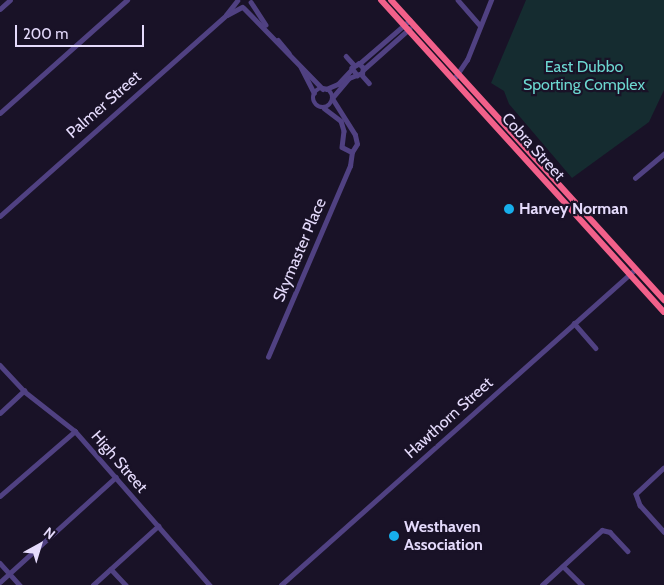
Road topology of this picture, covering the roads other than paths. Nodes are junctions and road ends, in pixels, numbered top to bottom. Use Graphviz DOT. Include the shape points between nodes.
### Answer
graph roads {
  1 [pos="10,0"];
  2 [pos="127,0"];
  3 [pos="381,0"];
  4 [pos="391,0"];
  5 [pos="458,0"];
  6 [pos="491,0"];
  7 [pos="237,1"];
  8 [pos="251,1"];
  9 [pos="243,8"];
  10 [pos="0,9"];
  11 [pos="226,15"];
  12 [pos="412,22"];
  13 [pos="480,25"];
  14 [pos="406,28"];
  15 [pos="269,31"];
  16 [pos="346,56"];
  17 [pos="299,64"];
  18 [pos="355,66"];
  19 [pos="361,73"];
  20 [pos="459,74"];
  21 [pos="454,79"];
  22 [pos="369,83"];
  23 [pos="324,89"];
  24 [pos="314,95"];
  25 [pos="333,98"];
  26 [pos="324,108"];
  27 [pos="0,113"];
  28 [pos="352,152"];
  29 [pos="664,154"];
  30 [pos="635,178"];
  31 [pos="1,214"];
  32 [pos="634,270"];
  33 [pos="628,275"];
  34 [pos="664,300"];
  35 [pos="664,312"];
  36 [pos="574,323"];
  37 [pos="596,348"];
  38 [pos="268,357"];
  39 [pos="0,365"];
  40 [pos="24,391"];
  41 [pos="0,413"];
  42 [pos="75,431"];
  43 [pos="664,468"];
  44 [pos="116,478"];
  45 [pos="0,496"];
  46 [pos="158,526"];
  47 [pos="664,532"];
  48 [pos="628,551"];
  49 [pos="0,562"];
  50 [pos="563,566"];
  51 [pos="111,569"];
  52 [pos="10,573"];
  53 [pos="0,582"];
  54 [pos="20,585"];
  55 [pos="92,585"];
  56 [pos="126,585"];
  57 [pos="210,585"];
  58 [pos="281,585"];
  59 [pos="542,585"];
  60 [pos="582,585"];
  1 -- 10 [label="street"];
  2 -- 27 [label="street"];
  3 -- 14 [label="highway, Cobra Street"];
  4 -- 12 [label="highway, Cobra Street"];
  5 -- 13 [label="street"];
  6 -- 13 [label="street"];
  7 -- 9 [label="street"];
  7 -- 11 [label="street, Palmer Street"];
  8 -- 9 [label="street, Palmer Street"];
  8 -- 15 [label="street"];
  9 -- 11 [label="street, Palmer Street"];
  9 -- 15 [label="street"];
  11 -- 31 [label="street, Palmer Street"];
  12 -- 14 [label="street"];
  12 -- 20 [label="highway, Cobra Street"];
  13 -- 20 [label="street"];
  14 -- 18 [label="street"];
  14 -- 19 [label="street"];
  14 -- 21 [label="highway, Cobra Street"];
  15 -- 17 [label="street"];
  16 -- 18 [label="street"];
  17 -- 23 [label="street, Skymaster Place"];
  17 -- 24 [label="street"];
  18 -- 19 [label="street"];
  18 -- 19 [label="street"];
  18 -- 23 [label="street" via="338,84"];
  19 -- 22 [label="street"];
  19 -- 25 [label="street" via="340,86"];
  20 -- 21 [label="street"];
  20 -- 32 [label="highway, Cobra Street"];
  21 -- 33 [label="highway, Cobra Street"];
  23 -- 24 [label="street"];
  23 -- 25 [label="street, Skymaster Place"];
  24 -- 26 [label="street" via="316,106"];
  25 -- 26 [label="street"];
  25 -- 28 [label="street, Skymaster Place" via="355,134 357,144"];
  26 -- 28 [label="street" via="341,122 344,131 342,146"];
  28 -- 38 [label="street, Skymaster Place" via="350,166"];
  29 -- 30 [label="street"];
  32 -- 33 [label="street, Hawthorn Street"];
  32 -- 34 [label="highway, Cobra Street"];
  33 -- 35 [label="highway, Cobra Street"];
  33 -- 36 [label="street, Hawthorn Street"];
  36 -- 37 [label="street"];
  36 -- 58 [label="street, Hawthorn Street"];
  39 -- 40 [label="street, High Street"];
  40 -- 41 [label="street"];
  40 -- 42 [label="street, High Street"];
  42 -- 44 [label="street, High Street"];
  42 -- 45 [label="street"];
  43 -- 47 [label="street" via="636,494 640,505"];
  44 -- 46 [label="street, High Street"];
  44 -- 52 [label="street"];
  46 -- 51 [label="street"];
  46 -- 57 [label="street, High Street"];
  48 -- 50 [label="street" via="610,532 602,530"];
  49 -- 52 [label="street"];
  50 -- 59 [label="street"];
  50 -- 60 [label="street"];
  51 -- 55 [label="street"];
  51 -- 56 [label="street"];
  52 -- 53 [label="street"];
  52 -- 54 [label="street"];
}
